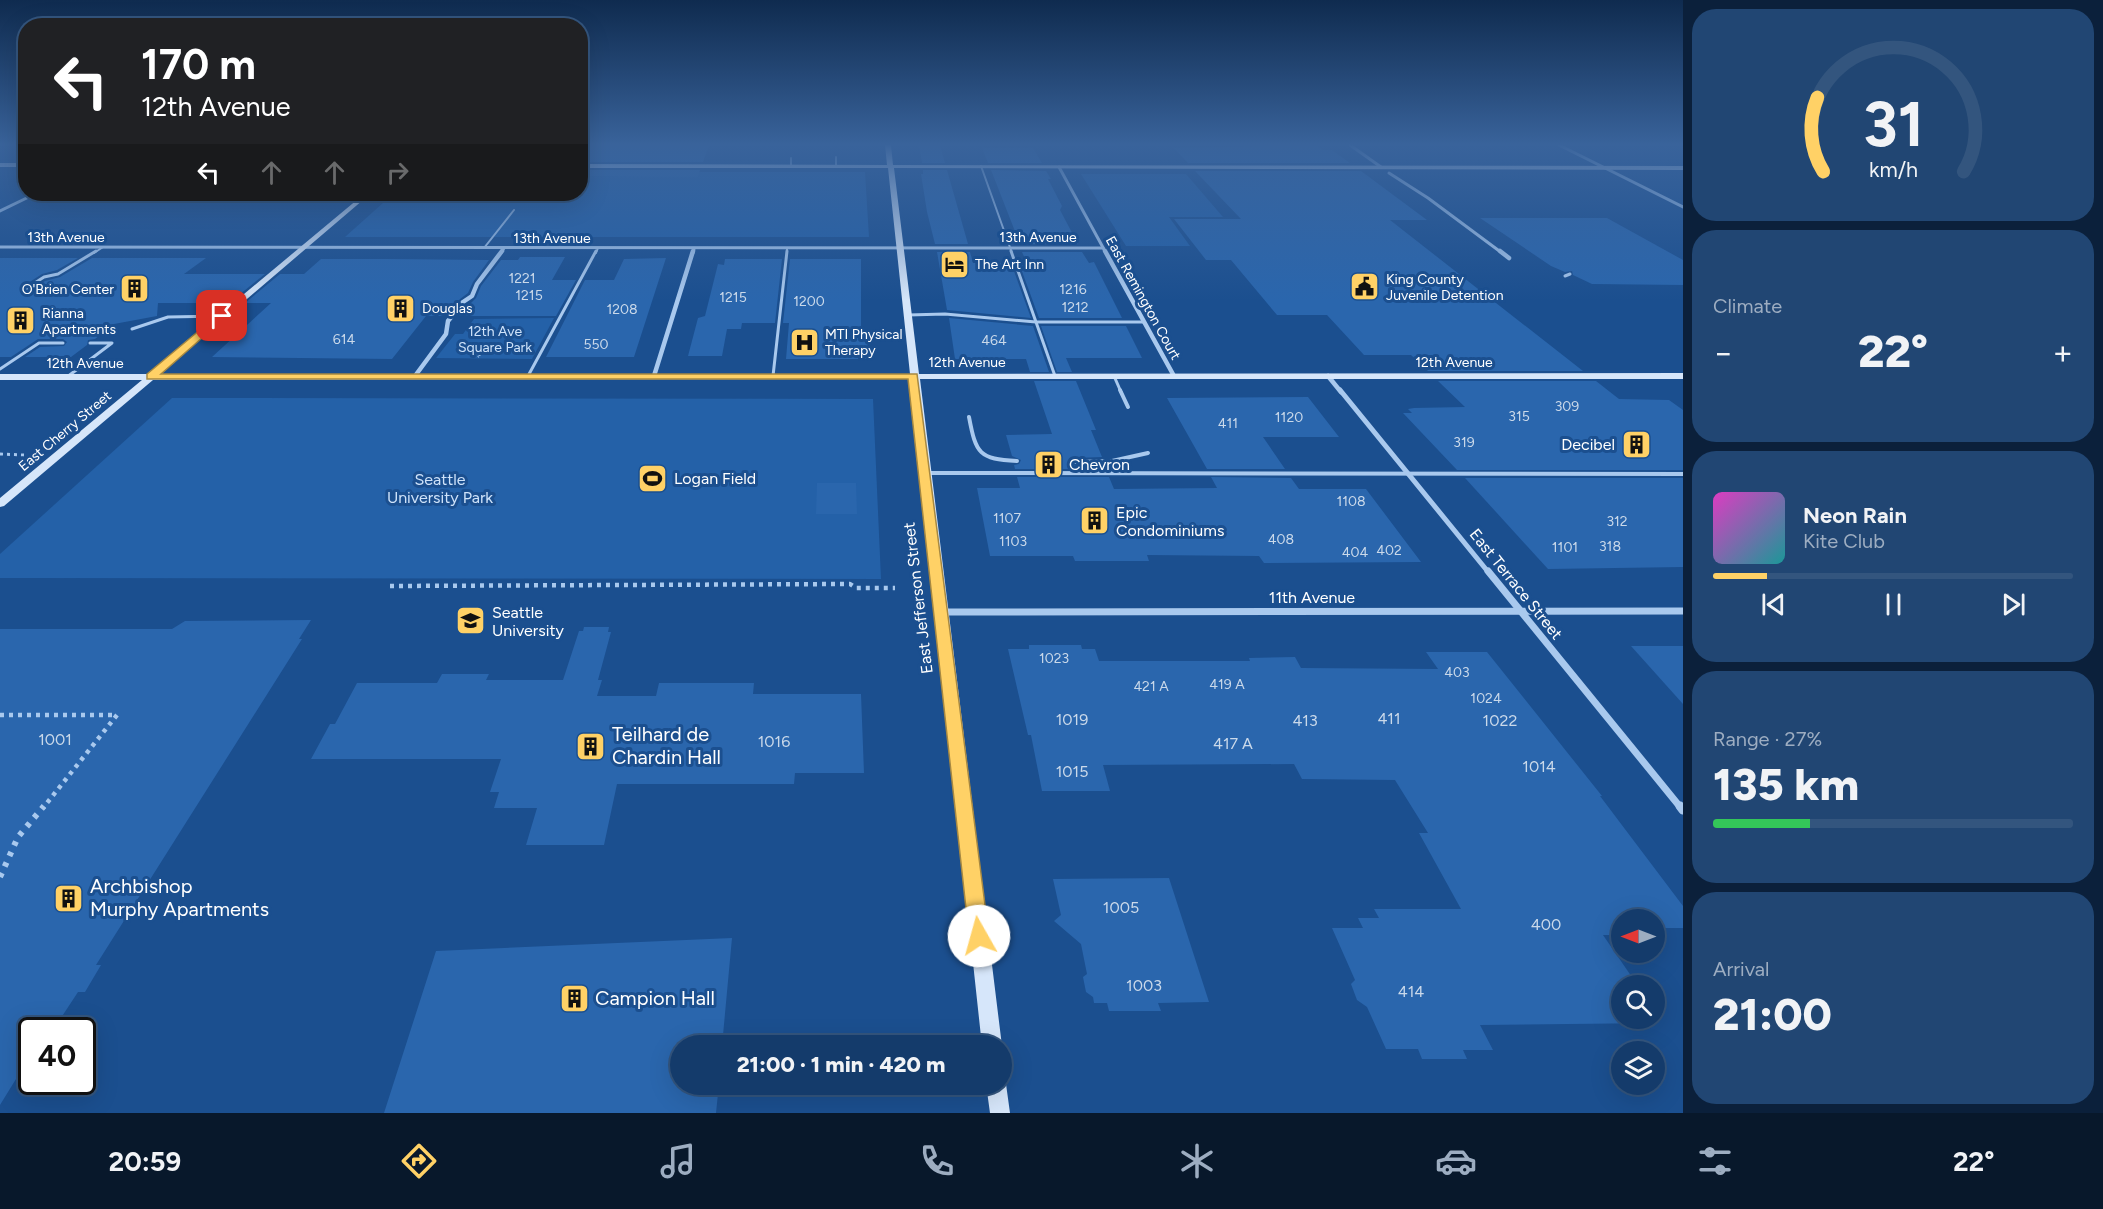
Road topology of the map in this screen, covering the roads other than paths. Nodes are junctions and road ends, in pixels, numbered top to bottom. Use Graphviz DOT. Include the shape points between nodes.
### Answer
graph roads {
  1 [pos="894,197"];
  2 [pos="992,197"];
  3 [pos="1075,197"];
  4 [pos="1426,197"];
  5 [pos="1663,197"];
  6 [pos="21,201"];
  7 [pos="359,201"];
  8 [pos="1683,207"];
  9 [pos="514,210"];
  10 [pos="0,211"];
  11 [pos="0,247"];
  12 [pos="103,248"];
  13 [pos="303,248"];
  14 [pos="484,248"];
  15 [pos="504,248"];
  16 [pos="598,248"];
  17 [pos="900,248"];
  18 [pos="1010,248"];
  19 [pos="1103,248"];
  20 [pos="694,249"];
  21 [pos="787,249"];
  22 [pos="1509,258"];
  23 [pos="1570,274"];
  24 [pos="1565,276"];
  25 [pos="24,290"];
  26 [pos="907,315"];
  27 [pos="222,316"];
  28 [pos="1036,322"];
  29 [pos="1144,322"];
  30 [pos="132,329"];
  31 [pos="63,343"];
  32 [pos="90,343"];
  33 [pos="0,369"];
  34 [pos="415,376"];
  35 [pos="528,376"];
  36 [pos="654,376"];
  37 [pos="773,376"];
  38 [pos="913,376"];
  39 [pos="1055,376"];
  40 [pos="1114,376"];
  41 [pos="1174,376"];
  42 [pos="1328,376"];
  43 [pos="0,377"];
  44 [pos="67,377"];
  45 [pos="151,377"];
  46 [pos="1682,377"];
  47 [pos="1128,407"];
  48 [pos="969,417"];
  49 [pos="1148,453"];
  50 [pos="1017,461"];
  51 [pos="1076,462"];
  52 [pos="925,473"];
  53 [pos="1408,474"];
  54 [pos="1683,474"];
  55 [pos="0,504"];
  56 [pos="1520,610"];
  57 [pos="1683,610"];
  58 [pos="941,612"];
  59 [pos="1683,810"];
  60 [pos="991,1035"];
  61 [pos="998,1095"];
  62 [pos="1000,1113"];
  1 -- 17 [label="street, East Jefferson Street"];
  2 -- 18 [label="lane"];
  3 -- 19 [label="street, East Remington Court"];
  4 -- 22 [label="street"];
  5 -- 8 [label="street"];
  6 -- 10 [label="street"];
  7 -- 13 [label="street, East Cherry Street"];
  9 -- 14 [label="lane"];
  11 -- 12 [label="street, 13th Avenue"];
  12 -- 13 [label="street, 13th Avenue"];
  12 -- 25 [label="lane"];
  13 -- 14 [label="street, 13th Avenue"];
  13 -- 27 [label="street, East Cherry Street"];
  14 -- 15 [label="street, 13th Avenue"];
  15 -- 16 [label="street, 13th Avenue"];
  15 -- 34 [label="street" via="472,296 448,321 446,334"];
  16 -- 20 [label="street, 13th Avenue"];
  16 -- 35 [label="lane"];
  17 -- 18 [label="street, 13th Avenue"];
  17 -- 21 [label="street, 13th Avenue"];
  17 -- 26 [label="street, East Jefferson Street"];
  18 -- 19 [label="street, 13th Avenue"];
  18 -- 28 [label="lane"];
  19 -- 29 [label="street, East Remington Court"];
  20 -- 21 [label="street, 13th Avenue"];
  20 -- 36 [label="street"];
  21 -- 37 [label="lane"];
  23 -- 24 [label="lane"];
  26 -- 28 [label="lane" via="945,314"];
  26 -- 38 [label="street, East Jefferson Street"];
  27 -- 30 [label="lane" via="168,316"];
  27 -- 45 [label="street, East Cherry Street"];
  28 -- 29 [label="lane"];
  28 -- 39 [label="lane"];
  29 -- 41 [label="street, East Remington Court"];
  31 -- 33 [label="lane" via="39,343"];
  32 -- 44 [label="lane" via="112,343"];
  34 -- 35 [label="street, 12th Avenue"];
  34 -- 45 [label="street, 12th Avenue"];
  35 -- 36 [label="street, 12th Avenue"];
  36 -- 37 [label="street, 12th Avenue"];
  37 -- 38 [label="street, 12th Avenue"];
  38 -- 39 [label="street, 12th Avenue"];
  38 -- 52 [label="street, East Jefferson Street"];
  39 -- 40 [label="street, 12th Avenue"];
  40 -- 41 [label="street, 12th Avenue"];
  40 -- 47 [label="lane"];
  41 -- 42 [label="street, 12th Avenue"];
  42 -- 46 [label="street, 12th Avenue"];
  42 -- 53 [label="street, East Terrace Street"];
  43 -- 44 [label="street, 12th Avenue"];
  44 -- 45 [label="street, 12th Avenue"];
  45 -- 55 [label="street, East Cherry Street"];
  48 -- 50 [label="lane" via="979,454 990,460"];
  49 -- 51 [label="lane" via="1112,461"];
  52 -- 53 [label="lane"];
  52 -- 58 [label="street, East Jefferson Street"];
  53 -- 54 [label="lane"];
  53 -- 56 [label="street, East Terrace Street"];
  56 -- 57 [label="street, 11th Avenue"];
  56 -- 58 [label="street, 11th Avenue"];
  56 -- 59 [label="street, East Terrace Street"];
  58 -- 60 [label="street, East Jefferson Street"];
  61 -- 62 [label="street"];
}
